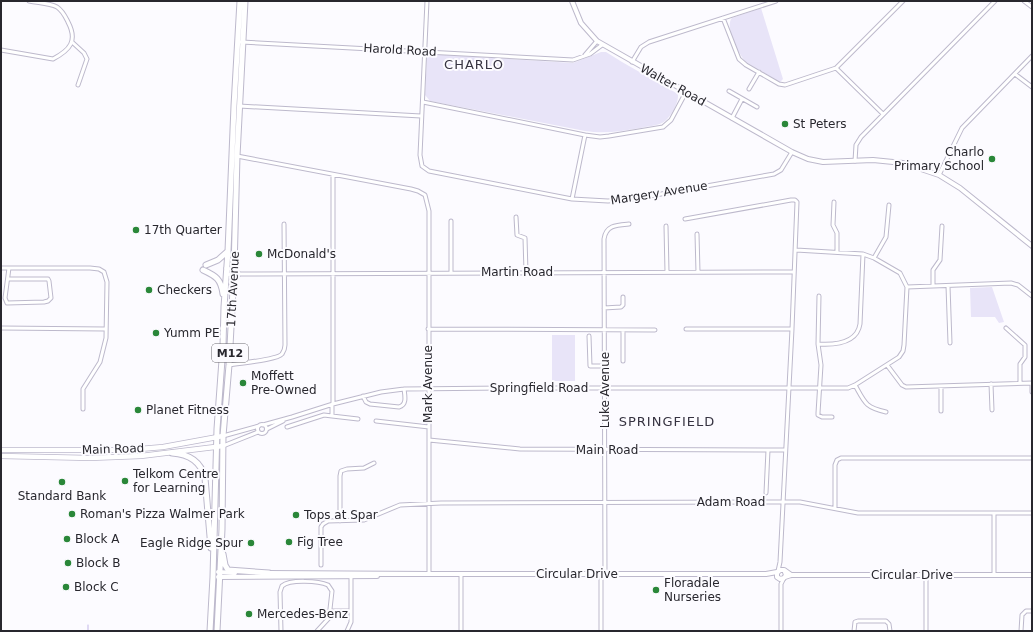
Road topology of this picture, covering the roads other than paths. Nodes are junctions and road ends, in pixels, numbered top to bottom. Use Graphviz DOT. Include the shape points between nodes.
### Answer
graph roads {
  1 [pos="31,1"];
  2 [pos="240,1"];
  3 [pos="245,1"];
  4 [pos="427,1"];
  5 [pos="578,1"];
  6 [pos="776,1"];
  7 [pos="903,1"];
  8 [pos="995,1"];
  9 [pos="1024,1"];
  10 [pos="573,2"];
  11 [pos="771,2"];
  12 [pos="1032,7"];
  13 [pos="723,18"];
  14 [pos="72,42"];
  15 [pos="240,42"];
  16 [pos="597,42"];
  17 [pos="602,45"];
  18 [pos="1,50"];
  19 [pos="425,51"];
  20 [pos="585,56"];
  21 [pos="1032,56"];
  22 [pos="632,62"];
  23 [pos="836,68"];
  24 [pos="759,72"];
  25 [pos="1015,74"];
  26 [pos="78,85"];
  27 [pos="1032,87"];
  28 [pos="749,89"];
  29 [pos="729,91"];
  30 [pos="686,92"];
  31 [pos="742,99"];
  32 [pos="423,102"];
  33 [pos="239,106"];
  34 [pos="757,107"];
  35 [pos="883,114"];
  36 [pos="421,116"];
  37 [pos="732,118"];
  38 [pos="585,135"];
  39 [pos="792,152"];
  40 [pos="237,156"];
  41 [pos="855,161"];
  42 [pos="333,175"];
  43 [pos="938,175"];
  44 [pos="572,199"];
  45 [pos="834,202"];
  46 [pos="889,205"];
  47 [pos="516,217"];
  48 [pos="685,219"];
  49 [pos="451,221"];
  50 [pos="284,224"];
  51 [pos="629,224"];
  52 [pos="666,226"];
  53 [pos="942,226"];
  54 [pos="697,234"];
  55 [pos="1032,246"];
  56 [pos="796,250"];
  57 [pos="228,251"];
  58 [pos="837,252"];
  59 [pos="863,254"];
  60 [pos="874,258"];
  61 [pos="1,268"];
  62 [pos="9,268"];
  63 [pos="226,271"];
  64 [pos="429,272"];
  65 [pos="451,272"];
  66 [pos="526,272"];
  67 [pos="604,272"];
  68 [pos="667,272"];
  69 [pos="698,272"];
  70 [pos="794,272"];
  71 [pos="234,273"];
  72 [pos="285,273"];
  73 [pos="333,273"];
  74 [pos="8,280"];
  75 [pos="932,286"];
  76 [pos="948,286"];
  77 [pos="907,287"];
  78 [pos="820,296"];
  79 [pos="1032,296"];
  80 [pos="623,297"];
  81 [pos="224,307"];
  82 [pos="604,308"];
  83 [pos="1,328"];
  84 [pos="1006,328"];
  85 [pos="105,329"];
  86 [pos="428,329"];
  87 [pos="686,329"];
  88 [pos="792,329"];
  89 [pos="604,330"];
  90 [pos="623,330"];
  91 [pos="654,330"];
  92 [pos="589,336"];
  93 [pos="950,343"];
  94 [pos="818,344"];
  95 [pos="623,361"];
  96 [pos="229,365"];
  97 [pos="887,365"];
  98 [pos="604,366"];
  99 [pos="1020,383"];
  100 [pos="1032,383"];
  101 [pos="991,384"];
  102 [pos="855,386"];
  103 [pos="941,386"];
  104 [pos="789,387"];
  105 [pos="429,388"];
  106 [pos="604,388"];
  107 [pos="820,388"];
  108 [pos="404,389"];
  109 [pos="1032,392"];
  110 [pos="363,396"];
  111 [pos="332,404"];
  112 [pos="83,409"];
  113 [pos="992,410"];
  114 [pos="941,411"];
  115 [pos="886,412"];
  116 [pos="332,416"];
  117 [pos="292,417"];
  118 [pos="832,417"];
  119 [pos="358,419"];
  120 [pos="376,421"];
  121 [pos="263,425"];
  122 [pos="259,426"];
  123 [pos="287,427"];
  124 [pos="429,427"];
  125 [pos="267,429"];
  126 [pos="258,432"];
  127 [pos="223,436"];
  128 [pos="217,437"];
  129 [pos="429,440"];
  130 [pos="223,446"];
  131 [pos="217,447"];
  132 [pos="1,450"];
  133 [pos="605,450"];
  134 [pos="768,450"];
  135 [pos="785,450"];
  136 [pos="172,453"];
  137 [pos="1,456"];
  138 [pos="1032,458"];
  139 [pos="374,463"];
  140 [pos="766,493"];
  141 [pos="605,502"];
  142 [pos="782,502"];
  143 [pos="428,504"];
  144 [pos="835,508"];
  145 [pos="994,513"];
  146 [pos="1032,513"];
  147 [pos="340,521"];
  148 [pos="221,547"];
  149 [pos="214,552"];
  150 [pos="780,562"];
  151 [pos="321,565"];
  152 [pos="784,571"];
  153 [pos="269,572"];
  154 [pos="778,572"];
  155 [pos="213,574"];
  156 [pos="389,574"];
  157 [pos="429,574"];
  158 [pos="461,574"];
  159 [pos="603,574"];
  160 [pos="766,574"];
  161 [pos="219,575"];
  162 [pos="791,575"];
  163 [pos="926,575"];
  164 [pos="994,575"];
  165 [pos="1032,575"];
  166 [pos="351,577"];
  167 [pos="781,578"];
  168 [pos="330,611"];
  169 [pos="351,611"];
  170 [pos="1032,611"];
  171 [pos="210,631"];
  172 [pos="217,631"];
  173 [pos="281,631"];
  174 [pos="317,631"];
  175 [pos="347,631"];
  176 [pos="461,631"];
  177 [pos="601,631"];
  178 [pos="781,631"];
  179 [pos="854,631"];
  180 [pos="890,631"];
  181 [pos="926,631"];
  182 [pos="1021,631"];
  1 -- 14 [label="street" via="61,10 72,29"];
  2 -- 15 [label="main road, 17th Avenue / M12"];
  3 -- 15 [label="main road, 17th Avenue / M12"];
  4 -- 19 [label="street"];
  5 -- 10 [label="street"];
  6 -- 11 [label="street"];
  7 -- 23 [label="street"];
  8 -- 35 [label="street"];
  9 -- 12 [label="street"];
  10 -- 16 [label="street, Walter Road" via="581,24"];
  11 -- 13 [label="street"];
  13 -- 22 [label="street" via="649,42 641,47"];
  13 -- 24 [label="street" via="739,59"];
  14 -- 18 [label="street" via="52,59"];
  14 -- 26 [label="street" via="87,59"];
  15 -- 19 [label="street, Harold Road"];
  15 -- 33 [label="main road, 17th Avenue / M12"];
  15 -- 57 [label="main road, 17th Avenue / M12" via="232,145"];
  16 -- 17 [label="street, Walter Road"];
  16 -- 20 [label="street"];
  17 -- 20 [label="street"];
  17 -- 22 [label="street, Walter Road"];
  19 -- 20 [label="street, Harold Road" via="569,59"];
  19 -- 32 [label="street"];
  21 -- 25 [label="street"];
  22 -- 30 [label="street, Walter Road"];
  23 -- 24 [label="street" via="786,85 779,84"];
  23 -- 35 [label="street"];
  24 -- 28 [label="street"];
  25 -- 27 [label="street"];
  25 -- 43 [label="street" via="962,128"];
  29 -- 31 [label="street"];
  30 -- 37 [label="street, Walter Road"];
  30 -- 38 [label="street" via="671,120 663,127 600,137"];
  31 -- 34 [label="street"];
  31 -- 37 [label="street"];
  32 -- 36 [label="street"];
  32 -- 38 [label="street"];
  33 -- 36 [label="street"];
  33 -- 40 [label="main road, 17th Avenue / M12"];
  35 -- 41 [label="street" via="858,141"];
  36 -- 44 [label="street, Margery Avenue" via="420,155 422,166 429,171"];
  37 -- 39 [label="street, Walter Road"];
  38 -- 44 [label="street"];
  39 -- 41 [label="street, Walter Road" via="816,161"];
  39 -- 44 [label="street, Margery Avenue" via="782,170 774,174 633,199"];
  40 -- 42 [label="street"];
  40 -- 71 [label="main road, 17th Avenue / M12"];
  41 -- 43 [label="street, Walter Road" via="903,163"];
  42 -- 64 [label="street, Mark Avenue" via="415,190 425,195 429,211"];
  42 -- 73 [label="street"];
  43 -- 55 [label="street, Walter Road" via="960,188"];
  45 -- 58 [label="street" via="833,225 837,233"];
  46 -- 60 [label="street" via="886,237"];
  47 -- 66 [label="street" via="517,235 525,238"];
  48 -- 56 [label="street" via="795,200"];
  49 -- 65 [label="street"];
  50 -- 72 [label="street"];
  51 -- 67 [label="street, Luke Avenue" via="614,225 606,230"];
  52 -- 68 [label="street"];
  53 -- 75 [label="street" via="940,260 933,270"];
  54 -- 69 [label="street"];
  56 -- 58 [label="street"];
  56 -- 70 [label="street"];
  57 -- 63 [label="main road, M12"];
  57 -- 81 [label="main road" via="205,268 219,280"];
  58 -- 59 [label="street"];
  59 -- 60 [label="street"];
  59 -- 94 [label="street" via="858,332 841,344"];
  60 -- 77 [label="street" via="900,273"];
  61 -- 62 [label="street"];
  62 -- 74 [label="street"];
  62 -- 85 [label="street" via="90,268 104,272 107,282"];
  63 -- 71 [label="street, Martin Road"];
  63 -- 81 [label="main road, M12"];
  64 -- 65 [label="street, Martin Road"];
  64 -- 73 [label="street, Martin Road"];
  64 -- 86 [label="street, Mark Avenue"];
  65 -- 66 [label="street, Martin Road"];
  66 -- 67 [label="street, Martin Road"];
  67 -- 68 [label="street, Martin Road"];
  67 -- 82 [label="street, Luke Avenue"];
  68 -- 69 [label="street, Martin Road"];
  69 -- 70 [label="street, Martin Road"];
  70 -- 88 [label="street"];
  71 -- 72 [label="street, Martin Road"];
  71 -- 96 [label="main road, 17th Avenue / M12"];
  72 -- 73 [label="street, Martin Road"];
  72 -- 96 [label="street" via="285,345 282,354 274,358"];
  73 -- 111 [label="street"];
  74 -- 74 [label="street" via="48,279 51,298 44,302 7,303 5,300"];
  75 -- 76 [label="street"];
  75 -- 77 [label="street"];
  76 -- 79 [label="street" via="1011,283"];
  76 -- 93 [label="street"];
  77 -- 97 [label="street" via="903,351"];
  78 -- 94 [label="street"];
  80 -- 82 [label="street" via="621,308"];
  81 -- 128 [label="main road, M12"];
  82 -- 89 [label="street, Luke Avenue"];
  83 -- 85 [label="street"];
  84 -- 99 [label="street" via="1025,345 1025,357 1020,364"];
  85 -- 112 [label="street" via="106,338 100,362 83,389"];
  86 -- 89 [label="street"];
  86 -- 105 [label="street, Mark Avenue"];
  87 -- 88 [label="street"];
  88 -- 104 [label="street"];
  89 -- 90 [label="street"];
  89 -- 98 [label="street, Luke Avenue"];
  90 -- 91 [label="street"];
  90 -- 95 [label="street"];
  92 -- 98 [label="street" via="590,366"];
  94 -- 107 [label="street" via="821,361"];
  96 -- 127 [label="main road, 17th Avenue / M12"];
  97 -- 102 [label="street"];
  97 -- 103 [label="street" via="903,386"];
  98 -- 106 [label="street, Luke Avenue"];
  99 -- 100 [label="street"];
  99 -- 101 [label="street"];
  100 -- 109 [label="street"];
  101 -- 103 [label="street"];
  101 -- 113 [label="street"];
  102 -- 107 [label="street, Springfield Road"];
  102 -- 115 [label="street" via="867,405"];
  103 -- 114 [label="street"];
  104 -- 106 [label="street, Springfield Road"];
  104 -- 107 [label="street, Springfield Road"];
  104 -- 135 [label="street"];
  105 -- 106 [label="street, Springfield Road"];
  105 -- 108 [label="street, Springfield Road"];
  105 -- 124 [label="street, Mark Avenue"];
  106 -- 133 [label="street, Luke Avenue"];
  107 -- 118 [label="street" via="818,414 822,418"];
  108 -- 110 [label="street, Springfield Road"];
  108 -- 110 [label="street" via="405,402 399,407 370,404"];
  110 -- 111 [label="street, Springfield Road"];
  111 -- 116 [label="street"];
  111 -- 117 [label="street, Springfield Road"];
  116 -- 119 [label="street"];
  116 -- 123 [label="street" via="324,415"];
  117 -- 121 [label="street, Springfield Road"];
  117 -- 125 [label="street, Springfield Road"];
  120 -- 124 [label="street"];
  121 -- 122 [label="street"];
  121 -- 125 [label="street"];
  122 -- 126 [label="street"];
  122 -- 127 [label="street"];
  124 -- 129 [label="street, Mark Avenue"];
  125 -- 126 [label="street" via="264,434"];
  126 -- 130 [label="street"];
  127 -- 128 [label="main road, Main Road"];
  127 -- 130 [label="main road, 17th Avenue / M12"];
  128 -- 131 [label="main road, M12"];
  128 -- 132 [label="main road, Main Road" via="133,450"];
  129 -- 133 [label="street, Main Road" via="504,449"];
  129 -- 143 [label="street, Mark Avenue"];
  130 -- 131 [label="main road, Main Road"];
  130 -- 148 [label="main road, 17th Avenue / M12"];
  131 -- 136 [label="main road, Main Road"];
  131 -- 149 [label="main road, M12"];
  133 -- 134 [label="street, Main Road"];
  133 -- 141 [label="street, Luke Avenue"];
  134 -- 135 [label="street, Main Road"];
  134 -- 140 [label="street"];
  135 -- 142 [label="street"];
  136 -- 137 [label="main road, Main Road" via="134,457"];
  136 -- 149 [label="main road" via="191,457 203,471 211,547"];
  138 -- 144 [label="street" via="841,458 835,465"];
  139 -- 147 [label="street" via="364,468 344,469 341,473"];
  141 -- 142 [label="street, Adam Road"];
  141 -- 143 [label="street, Adam Road"];
  141 -- 159 [label="street, Luke Avenue"];
  142 -- 144 [label="street, Adam Road" via="808,502"];
  142 -- 150 [label="street"];
  143 -- 147 [label="street, Adam Road" via="400,505 364,520"];
  143 -- 157 [label="street, Mark Avenue"];
  144 -- 145 [label="street, Adam Road" via="861,513"];
  145 -- 146 [label="street, Adam Road"];
  145 -- 164 [label="street"];
  147 -- 151 [label="street, Adam Road" via="328,521 322,526"];
  148 -- 153 [label="main road" via="228,570"];
  148 -- 161 [label="main road, 17th Avenue / M12"];
  149 -- 155 [label="main road, M12"];
  150 -- 152 [label="street"];
  150 -- 154 [label="street"];
  152 -- 154 [label="street, Circular Drive"];
  152 -- 162 [label="street, Circular Drive"];
  152 -- 167 [label="street"];
  153 -- 156 [label="street, Circular Drive"];
  153 -- 161 [label="street, Circular Drive"];
  154 -- 160 [label="street, Circular Drive"];
  154 -- 167 [label="street"];
  155 -- 161 [label="street, Circular Drive"];
  155 -- 171 [label="main road, M12"];
  156 -- 157 [label="street, Circular Drive"];
  156 -- 166 [label="street, Circular Drive"];
  157 -- 158 [label="street, Circular Drive"];
  158 -- 159 [label="street, Circular Drive"];
  158 -- 176 [label="street"];
  159 -- 160 [label="street, Circular Drive"];
  159 -- 177 [label="street, Luke Avenue"];
  160 -- 167 [label="street, Circular Drive"];
  161 -- 166 [label="street, Circular Drive"];
  161 -- 172 [label="main road, M12"];
  162 -- 163 [label="street, Circular Drive"];
  162 -- 167 [label="street, Circular Drive"];
  163 -- 164 [label="street, Circular Drive"];
  163 -- 181 [label="street"];
  164 -- 165 [label="street, Circular Drive"];
  166 -- 169 [label="street"];
  167 -- 178 [label="street"];
  168 -- 169 [label="street"];
  168 -- 173 [label="street" via="332,591 328,585 316,582 285,583 281,589"];
  168 -- 174 [label="street" via="328,620"];
  169 -- 175 [label="street"];
  170 -- 182 [label="street" via="1026,611 1022,616"];
  179 -- 180 [label="street" via="856,621 884,620 889,624"];
}
